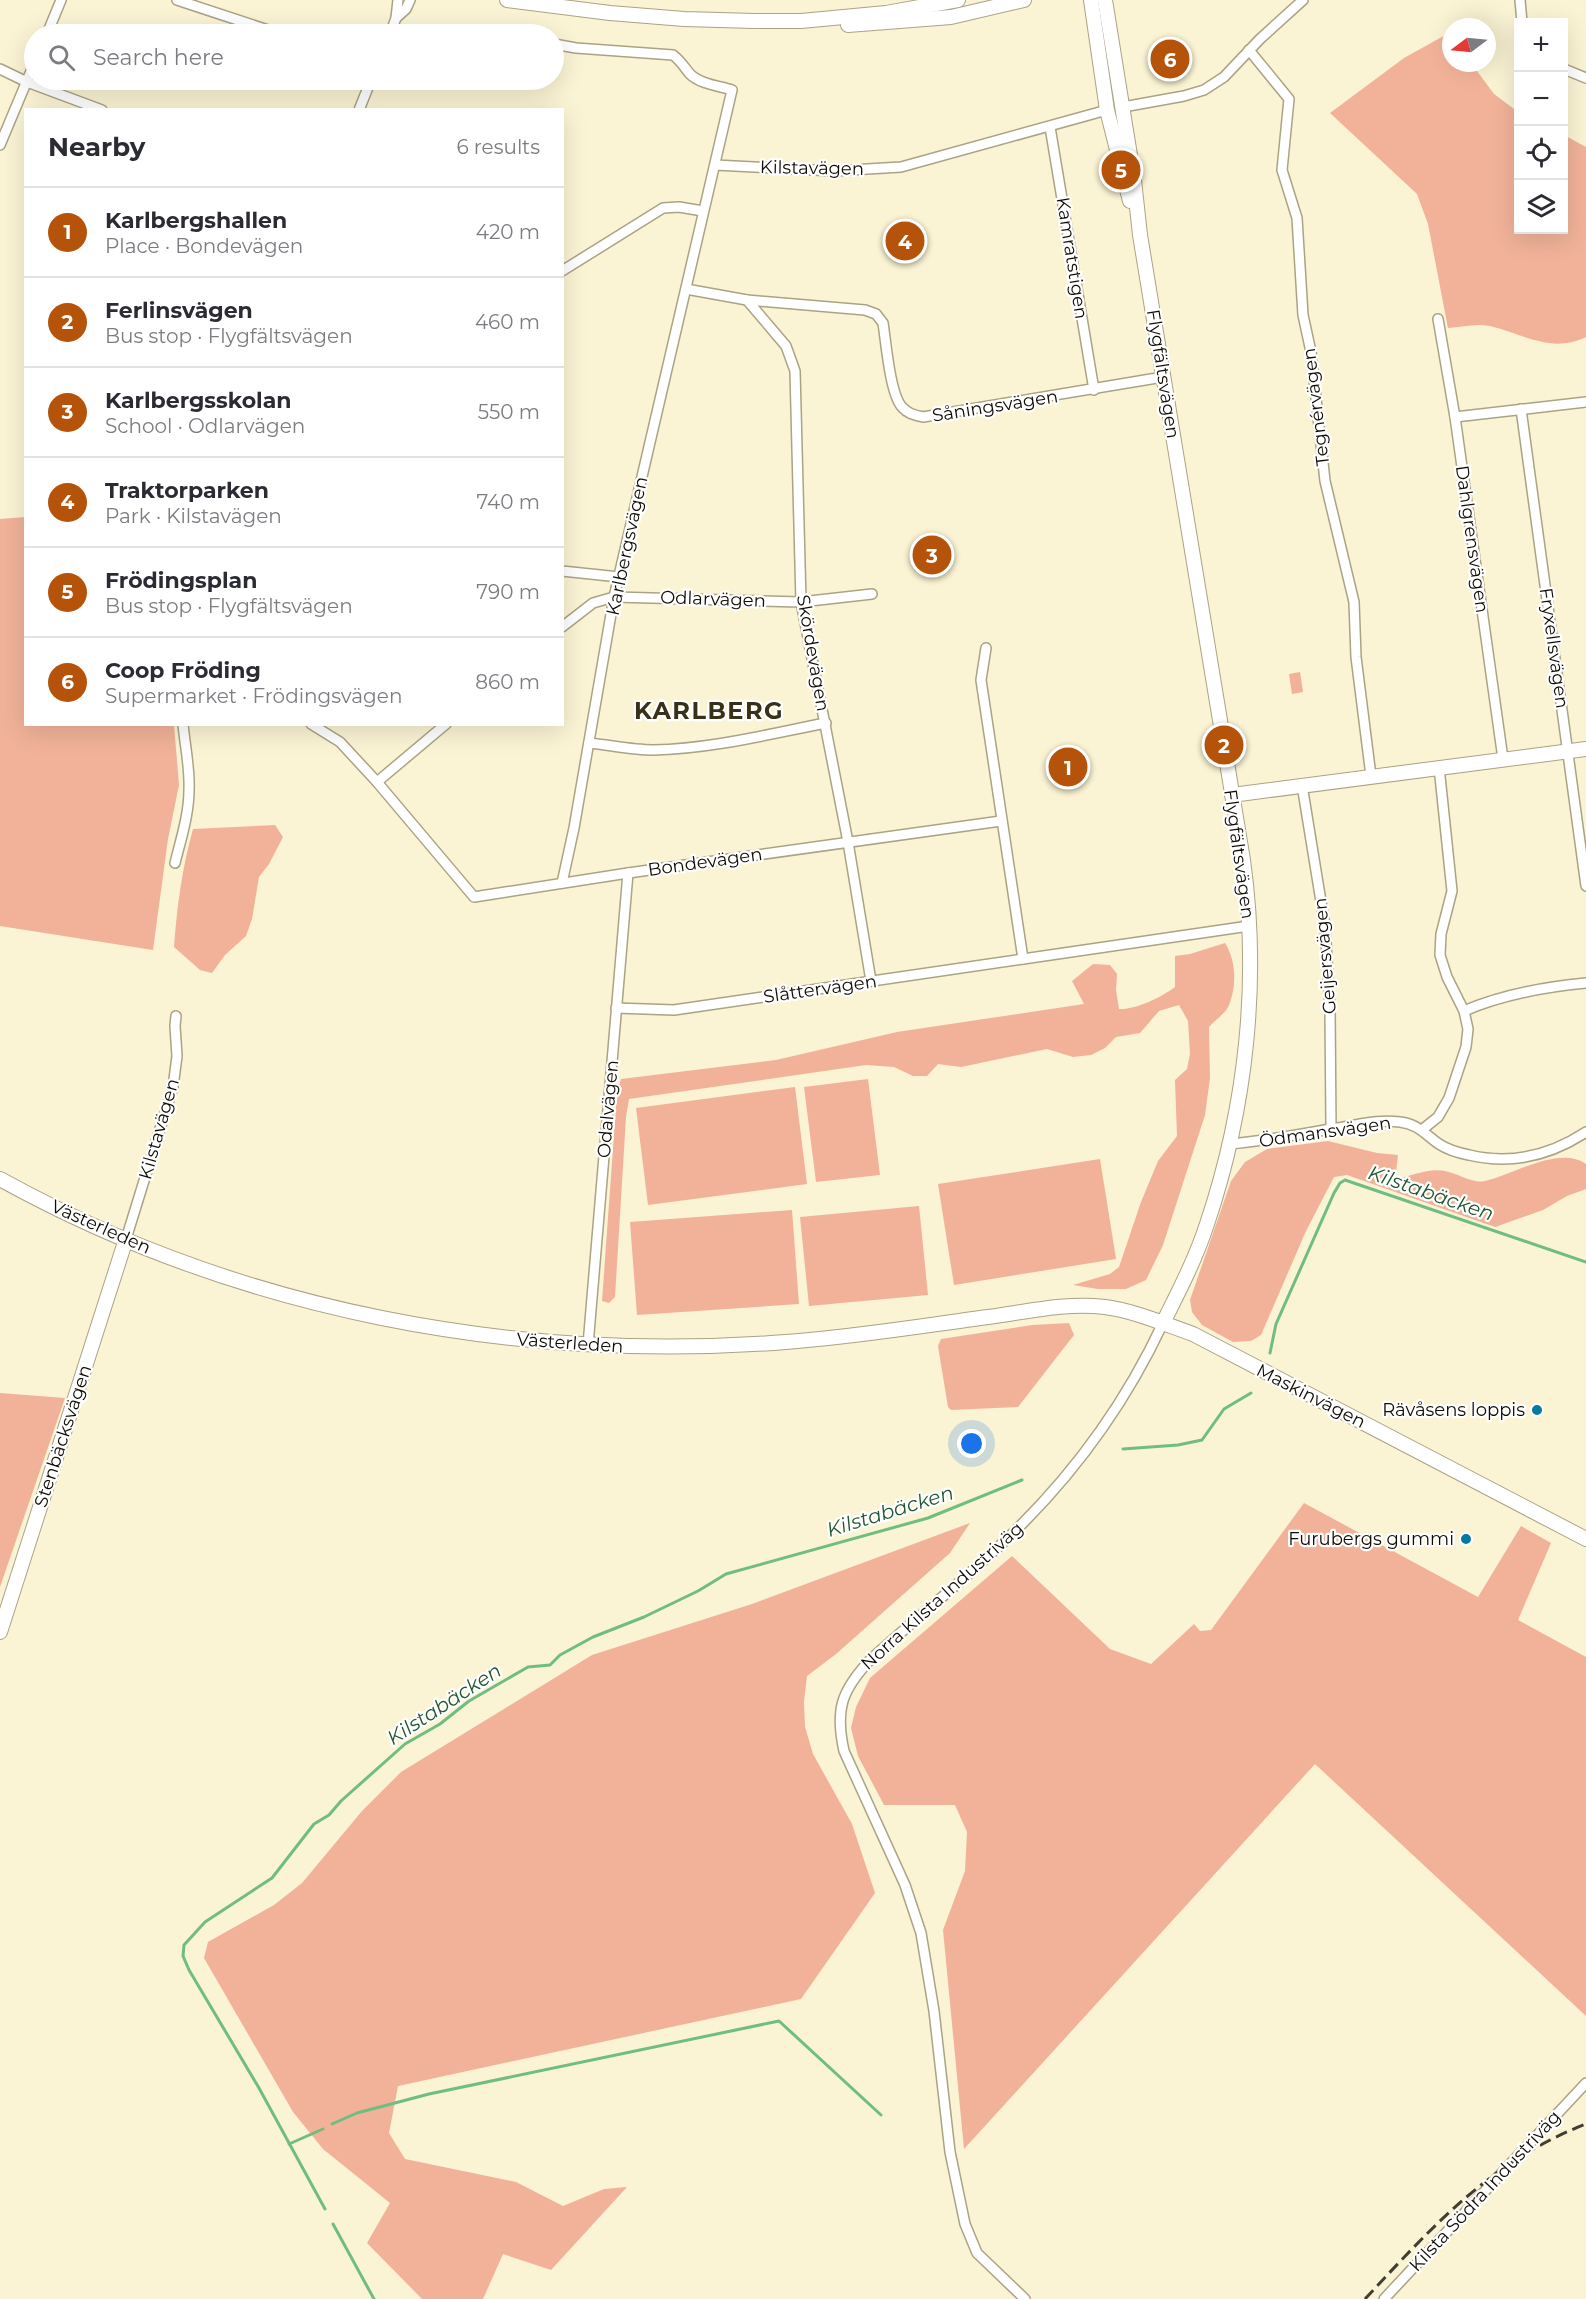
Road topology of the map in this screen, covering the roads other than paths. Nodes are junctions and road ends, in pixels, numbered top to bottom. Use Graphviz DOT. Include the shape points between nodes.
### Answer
graph roads {
  1 [pos="61,0"];
  2 [pos="177,0"];
  3 [pos="398,0"];
  4 [pos="410,0"];
  5 [pos="507,0"];
  6 [pos="516,0"];
  7 [pos="958,0"];
  8 [pos="1024,0"];
  9 [pos="1081,0"];
  10 [pos="1091,0"];
  11 [pos="1105,0"];
  12 [pos="1303,0"];
  13 [pos="1520,0"];
  14 [pos="1093,16"];
  15 [pos="396,18"];
  16 [pos="1522,18"];
  17 [pos="801,21"];
  18 [pos="51,24"];
  19 [pos="250,24"];
  20 [pos="394,24"];
  21 [pos="564,46"];
  22 [pos="1250,50"];
  23 [pos="0,69"];
  24 [pos="1568,71"];
  25 [pos="1586,78"];
  26 [pos="24,81"];
  27 [pos="24,89"];
  28 [pos="48,90"];
  29 [pos="367,90"];
  30 [pos="1123,107"];
  31 [pos="97,108"];
  32 [pos="360,108"];
  33 [pos="1107,110"];
  34 [pos="1050,127"];
  35 [pos="0,142"];
  36 [pos="715,165"];
  37 [pos="703,211"];
  38 [pos="1140,234"];
  39 [pos="564,270"];
  40 [pos="686,289"];
  41 [pos="747,300"];
  42 [pos="1438,319"];
  43 [pos="1163,377"];
  44 [pos="1094,390"];
  45 [pos="1586,402"];
  46 [pos="1521,409"];
  47 [pos="1455,417"];
  48 [pos="564,571"];
  49 [pos="619,577"];
  50 [pos="872,594"];
  51 [pos="614,597"];
  52 [pos="801,602"];
  53 [pos="564,625"];
  54 [pos="986,648"];
  55 [pos="826,723"];
  56 [pos="183,726"];
  57 [pos="314,726"];
  58 [pos="444,726"];
  59 [pos="589,743"];
  60 [pos="1586,749"];
  61 [pos="1568,751"];
  62 [pos="1503,759"];
  63 [pos="1439,767"];
  64 [pos="1371,776"];
  65 [pos="377,782"];
  66 [pos="1302,785"];
  67 [pos="1232,795"];
  68 [pos="1001,821"];
  69 [pos="848,842"];
  70 [pos="175,863"];
  71 [pos="628,873"];
  72 [pos="562,883"];
  73 [pos="1586,886"];
  74 [pos="1249,926"];
  75 [pos="1023,959"];
  76 [pos="871,981"];
  77 [pos="1586,983"];
  78 [pos="616,1008"];
  79 [pos="1464,1011"];
  80 [pos="176,1016"];
  81 [pos="1331,1129"];
  82 [pos="1423,1129"];
  83 [pos="1586,1132"];
  84 [pos="1229,1144"];
  85 [pos="0,1179"];
  86 [pos="126,1239"];
  87 [pos="1163,1323"];
  88 [pos="588,1345"];
  89 [pos="1586,1539"];
  90 [pos="0,1632"];
  91 [pos="1586,2083"];
  92 [pos="1025,2299"];
  93 [pos="1384,2299"];
  1 -- 18 [label="street"];
  2 -- 19 [label="street"];
  3 -- 15 [label="street"];
  4 -- 15 [label="street"];
  5 -- 6 [label="street"];
  6 -- 17 [label="street" via="610,14"];
  7 -- 17 [label="street" via="886,13"];
  8 -- 17 [label="street" via="968,15 930,20 847,25"];
  9 -- 14 [label="street"];
  10 -- 14 [label="street, Flygfältsvägen"];
  11 -- 30 [label="street, Flygfältsvägen"];
  12 -- 22 [label="street"];
  13 -- 16 [label="street"];
  14 -- 33 [label="street, Flygfältsvägen"];
  15 -- 20 [label="street"];
  21 -- 36 [label="street" via="673,55 702,82 732,90"];
  22 -- 30 [label="street" via="1224,77 1204,90"];
  22 -- 64 [label="street, Tegnérvägen" via="1289,99 1282,170 1297,218 1303,315 1311,352 1325,481 1354,602 1356,657"];
  23 -- 26 [label="street"];
  24 -- 25 [label="street"];
  27 -- 35 [label="street"];
  28 -- 31 [label="street"];
  29 -- 32 [label="street"];
  30 -- 33 [label="street"];
  30 -- 38 [label="street, Flygfältsvägen"];
  33 -- 34 [label="street, Kilstavägen"];
  33 -- 38 [label="street, Flygfältsvägen"];
  34 -- 36 [label="street, Kilstavägen" via="901,166 834,171"];
  34 -- 44 [label="street, Kamratstigen"];
  36 -- 37 [label="street"];
  37 -- 39 [label="street" via="663,208"];
  37 -- 40 [label="street, Karlbergsvägen"];
  38 -- 43 [label="street, Flygfältsvägen"];
  40 -- 41 [label="street, Såningsvägen"];
  40 -- 49 [label="street, Karlbergsvägen"];
  41 -- 44 [label="street, Såningsvägen" via="876,314 882,323 896,395 901,407 910,414 924,417"];
  41 -- 52 [label="street, Skördevägen" via="786,346 795,370"];
  42 -- 47 [label="street, Dahlgrensvägen"];
  43 -- 44 [label="street, Såningsvägen"];
  43 -- 67 [label="street, Flygfältsvägen"];
  45 -- 46 [label="street"];
  46 -- 47 [label="street"];
  46 -- 61 [label="street, Fryxellsvägen"];
  47 -- 62 [label="street, Dahlgrensvägen"];
  48 -- 49 [label="street"];
  49 -- 51 [label="street, Karlbergsvägen"];
  50 -- 52 [label="street, Odlarvägen"];
  51 -- 52 [label="street, Odlarvägen"];
  51 -- 53 [label="street, Odlarvägen" via="593,603"];
  51 -- 59 [label="street, Karlbergsvägen"];
  52 -- 55 [label="street, Skördevägen"];
  54 -- 68 [label="street" via="981,680"];
  55 -- 59 [label="street" via="668,749"];
  55 -- 69 [label="street, Skördevägen"];
  56 -- 70 [label="street" via="189,791"];
  57 -- 65 [label="street, Bondevägen" via="340,742"];
  58 -- 65 [label="street"];
  59 -- 72 [label="street, Karlbergsvägen"];
  60 -- 61 [label="street"];
  61 -- 62 [label="street"];
  61 -- 73 [label="street, Fryxellsvägen"];
  62 -- 63 [label="street"];
  63 -- 64 [label="street"];
  63 -- 79 [label="street" via="1452,891 1440,955"];
  64 -- 66 [label="street"];
  65 -- 72 [label="street, Bondevägen" via="474,897"];
  66 -- 67 [label="street"];
  66 -- 81 [label="street, Geijersvägen" via="1325,926"];
  67 -- 74 [label="street, Flygfältsvägen"];
  68 -- 69 [label="street, Bondevägen"];
  68 -- 75 [label="street"];
  69 -- 71 [label="street, Bondevägen"];
  69 -- 76 [label="street, Skördevägen"];
  71 -- 72 [label="street, Bondevägen"];
  71 -- 78 [label="street, Odalvägen"];
  74 -- 75 [label="street, Slåttervägen"];
  74 -- 84 [label="street, Flygfältsvägen" via="1244,1060"];
  75 -- 76 [label="street, Slåttervägen"];
  76 -- 78 [label="street, Slåttervägen" via="674,1010"];
  77 -- 79 [label="street" via="1516,994"];
  78 -- 88 [label="street, Odalvägen"];
  79 -- 82 [label="street" via="1468,1029 1459,1072 1438,1117"];
  80 -- 86 [label="street, Kilstavägen" via="177,1056 172,1087"];
  81 -- 82 [label="street, Ödmansvägen" via="1380,1121 1402,1122"];
  81 -- 84 [label="street, Ödmansvägen"];
  82 -- 83 [label="street, Ödmansvägen" via="1440,1144 1459,1153 1504,1160 1549,1151"];
  84 -- 87 [label="street, Flygfältsvägen" via="1208,1223"];
  85 -- 86 [label="street, Västerleden"];
  86 -- 88 [label="street, Västerleden" via="246,1284 359,1314 470,1334"];
  86 -- 90 [label="street, Stenbäcksvägen"];
  87 -- 88 [label="street, Västerleden" via="1119,1310 1084,1306 779,1343 698,1347"];
  87 -- 89 [label="street, Maskinvägen" via="1193,1334"];
  87 -- 92 [label="street, Norra Kilsta Industriväg" via="1122,1400 1061,1481 1002,1544 870,1660 845,1693 839,1712 844,1751 905,1885 921,1933 944,2107 965,2224 971,2242"];
  91 -- 93 [label="street, Kilsta Södra Industriväg"];
}
